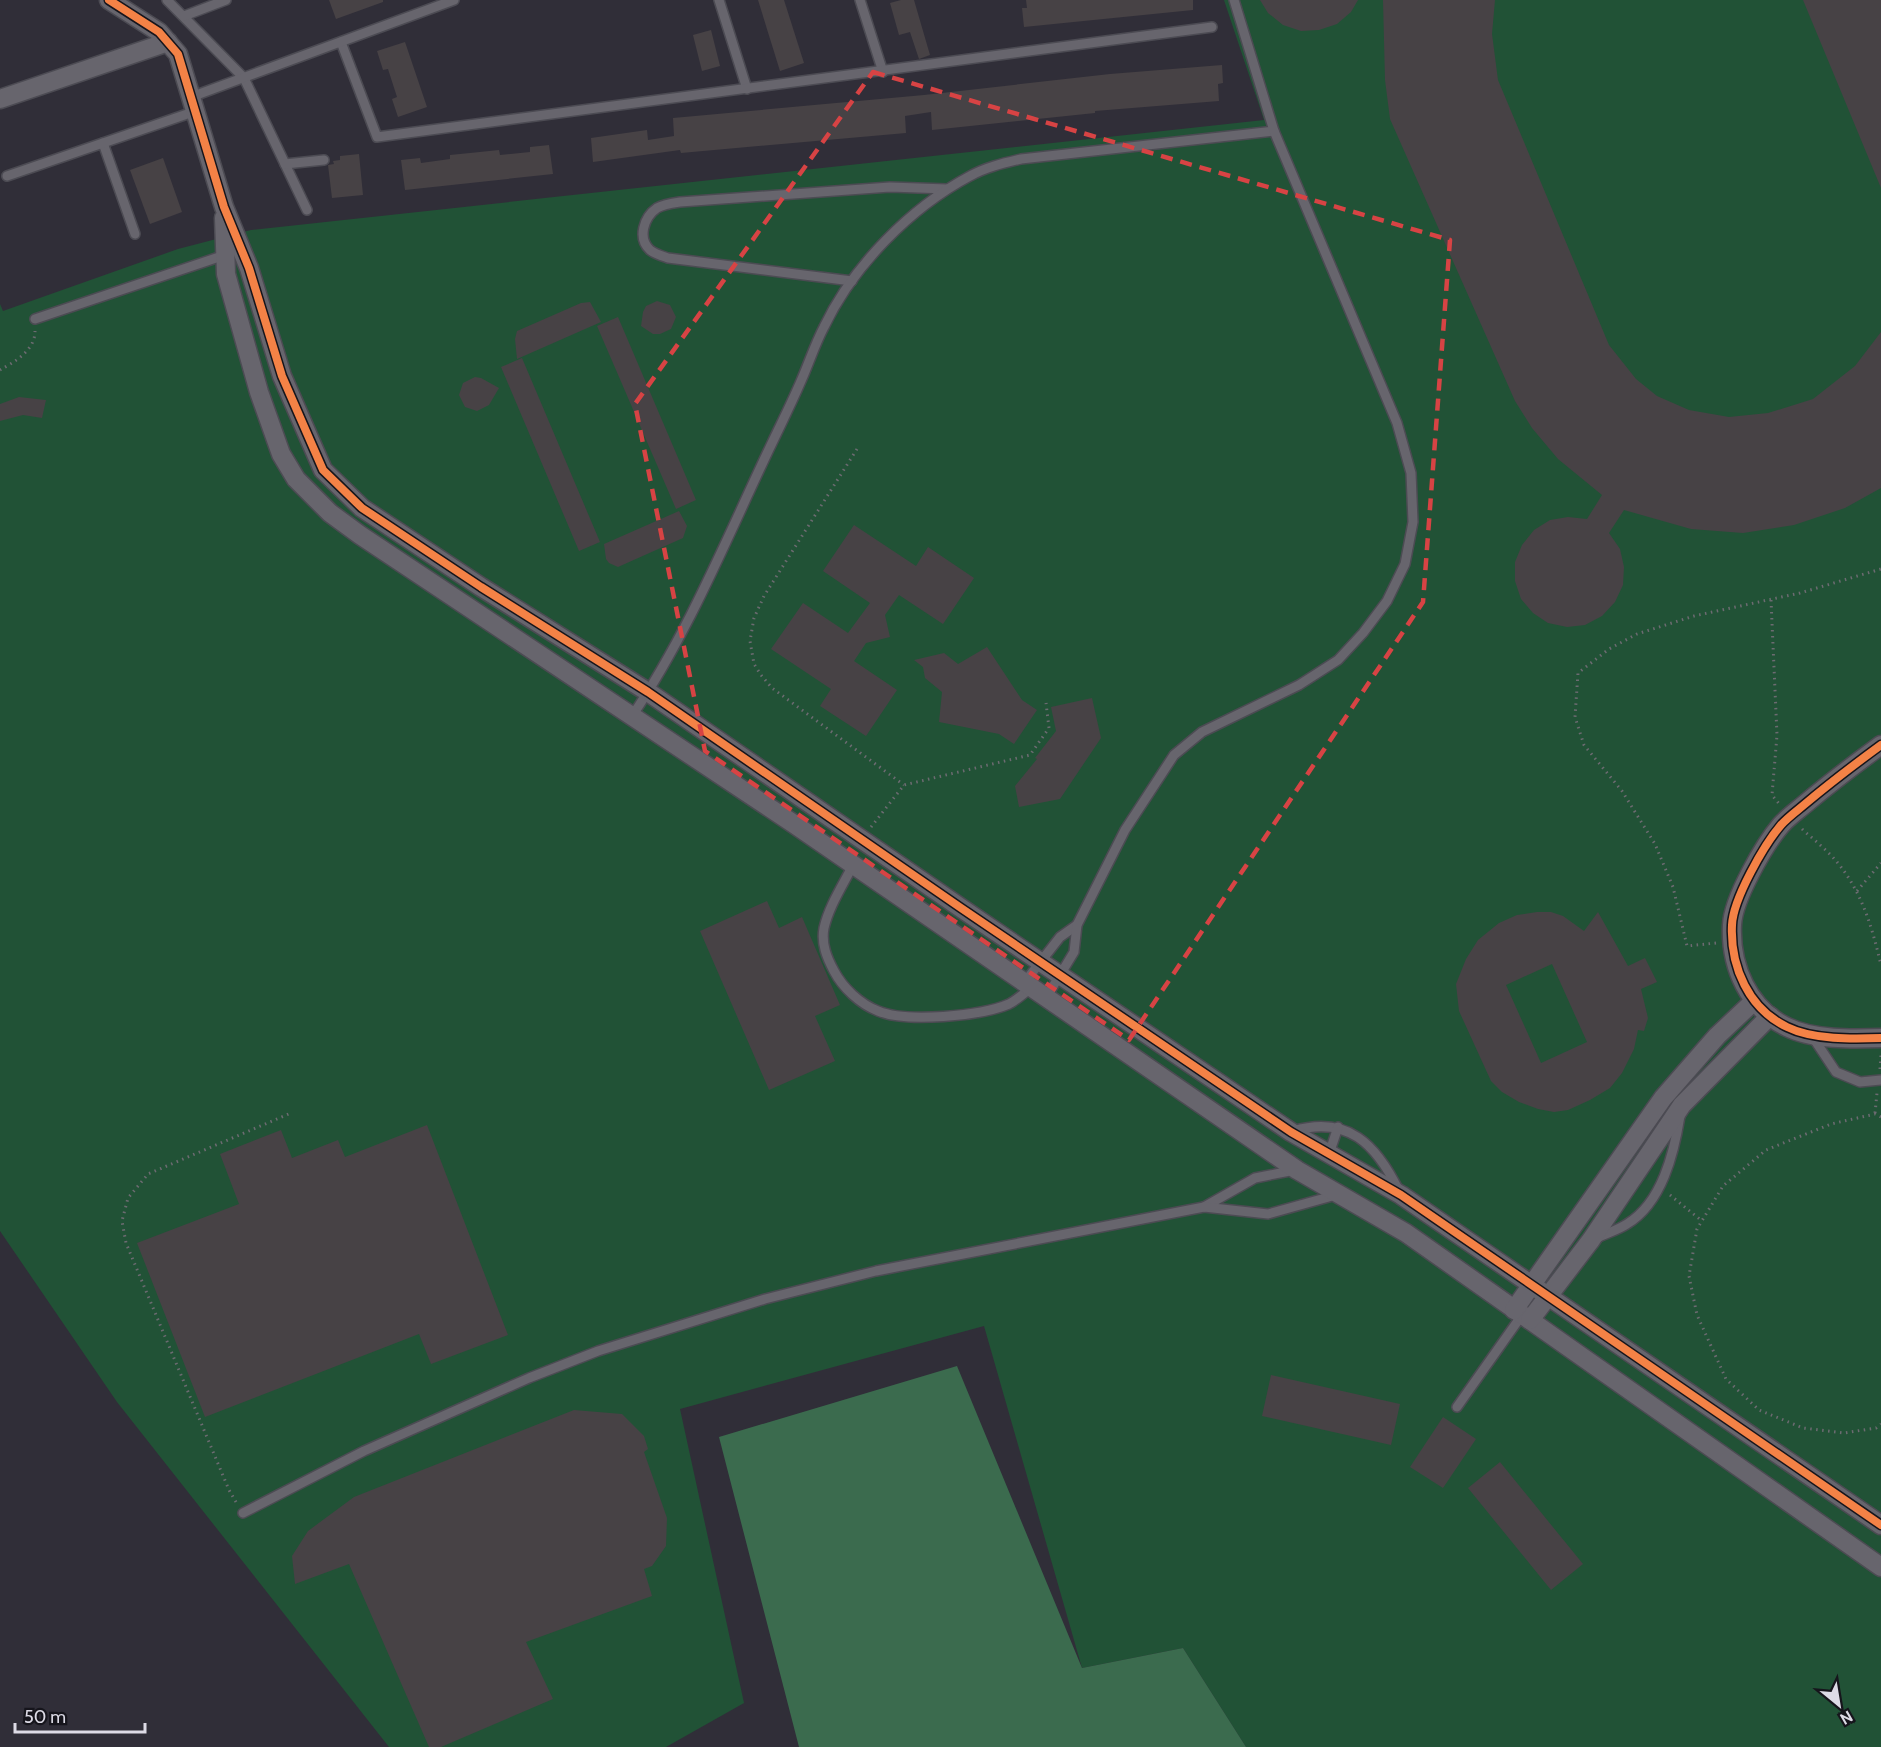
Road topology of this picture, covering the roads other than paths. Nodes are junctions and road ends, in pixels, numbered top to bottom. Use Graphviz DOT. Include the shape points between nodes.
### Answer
graph roads {
  1 [pos="109,0"];
  2 [pos="166,0"];
  3 [pos="226,0"];
  4 [pos="454,0"];
  5 [pos="718,0"];
  6 [pos="860,0"];
  7 [pos="1234,0"];
  8 [pos="184,16"];
  9 [pos="1212,27"];
  10 [pos="168,42"];
  11 [pos="341,42"];
  12 [pos="883,72"];
  13 [pos="244,78"];
  14 [pos="747,89"];
  15 [pos="0,99"];
  16 [pos="193,104"];
  17 [pos="1274,131"];
  18 [pos="103,143"];
  19 [pos="324,160"];
  20 [pos="285,164"];
  21 [pos="7,176"];
  22 [pos="947,189"];
  23 [pos="224,207"];
  24 [pos="308,210"];
  25 [pos="135,234"];
  26 [pos="225,255"];
  27 [pos="852,282"];
  28 [pos="34,319"];
  29 [pos="648,692"];
  30 [pos="632,716"];
  31 [pos="1881,745"];
  32 [pos="853,866"];
  33 [pos="1077,925"];
  34 [pos="1040,962"];
  35 [pos="1060,975"];
  36 [pos="1034,990"];
  37 [pos="1754,1002"];
  38 [pos="1770,1016"];
  39 [pos="1810,1033"];
  40 [pos="1881,1038"];
  41 [pos="1881,1080"];
  42 [pos="1682,1105"];
  43 [pos="1338,1127"];
  44 [pos="1291,1132"];
  45 [pos="1329,1154"];
  46 [pos="1297,1170"];
  47 [pos="1339,1194"];
  48 [pos="1401,1195"];
  49 [pos="1204,1207"];
  50 [pos="1591,1240"];
  51 [pos="1532,1285"];
  52 [pos="1547,1297"];
  53 [pos="1522,1315"];
  54 [pos="1457,1407"];
  55 [pos="243,1513"];
  56 [pos="1881,1525"];
  57 [pos="1881,1567"];
  1 -- 10 [label="street"];
  2 -- 8 [label="lane"];
  3 -- 8 [label="lane"];
  4 -- 11 [label="lane"];
  5 -- 14 [label="lane"];
  6 -- 12 [label="lane"];
  7 -- 17 [label="lane"];
  8 -- 13 [label="lane"];
  9 -- 12 [label="lane"];
  10 -- 15 [label="street"];
  10 -- 16 [label="street" via="178,54"];
  11 -- 13 [label="lane"];
  11 -- 14 [label="lane" via="377,137"];
  12 -- 14 [label="lane"];
  13 -- 16 [label="lane"];
  13 -- 20 [label="lane"];
  16 -- 18 [label="lane"];
  16 -- 23 [label="street"];
  17 -- 22 [label="lane" via="1021,159 971,175"];
  17 -- 33 [label="lane" via="1397,423 1411,473 1413,522 1405,564 1387,601 1338,660 1299,685 1202,732 1174,755 1125,830"];
  18 -- 21 [label="lane"];
  18 -- 25 [label="lane"];
  19 -- 20 [label="lane"];
  20 -- 24 [label="lane"];
  22 -- 27 [label="lane" via="897,229"];
  22 -- 27 [label="lane" via="890,187 680,202 658,208 645,221 645,244 668,258"];
  23 -- 26 [label="street"];
  23 -- 29 [label="street" via="249,267 282,376 323,470 362,508"];
  26 -- 28 [label="lane"];
  26 -- 30 [label="street" via="226,274 259,392 281,454 296,479 330,513 360,535"];
  27 -- 29 [label="lane" via="824,326 687,624"];
  29 -- 30 [label="lane"];
  29 -- 34 [label="street"];
  30 -- 32 [label="street"];
  31 -- 37 [label="street" via="1834,778 1781,825 1747,877 1732,924 1734,956"];
  32 -- 36 [label="street"];
  32 -- 36 [label="lane" via="824,928 825,953 837,977 853,996 878,1011 929,1018 992,1010"];
  33 -- 34 [label="lane" via="1059,937"];
  33 -- 35 [label="lane" via="1074,952"];
  34 -- 35 [label="street"];
  34 -- 36 [label="lane"];
  35 -- 36 [label="lane"];
  35 -- 44 [label="street"];
  36 -- 46 [label="street"];
  37 -- 38 [label="street"];
  37 -- 51 [label="street" via="1717,1036 1663,1098"];
  38 -- 39 [label="street" via="1786,1027"];
  38 -- 42 [label="street"];
  39 -- 40 [label="street" via="1841,1039"];
  39 -- 41 [label="lane" via="1836,1072 1860,1082"];
  42 -- 50 [label="street"];
  42 -- 50 [label="lane" via="1669,1169 1645,1208 1628,1224"];
  43 -- 44 [label="lane" via="1310,1126"];
  43 -- 45 [label="lane"];
  43 -- 48 [label="lane" via="1355,1134 1381,1159"];
  44 -- 45 [label="street"];
  45 -- 48 [label="street"];
  46 -- 47 [label="street"];
  46 -- 49 [label="lane" via="1255,1178"];
  47 -- 49 [label="lane" via="1268,1214"];
  47 -- 53 [label="street" via="1406,1233"];
  48 -- 51 [label="street"];
  49 -- 55 [label="lane" via="876,1271 682,1324 529,1378 364,1451"];
  50 -- 52 [label="street"];
  51 -- 52 [label="street"];
  51 -- 53 [label="street"];
  52 -- 53 [label="street"];
  52 -- 56 [label="street"];
  53 -- 54 [label="lane"];
  53 -- 57 [label="street"];
}
